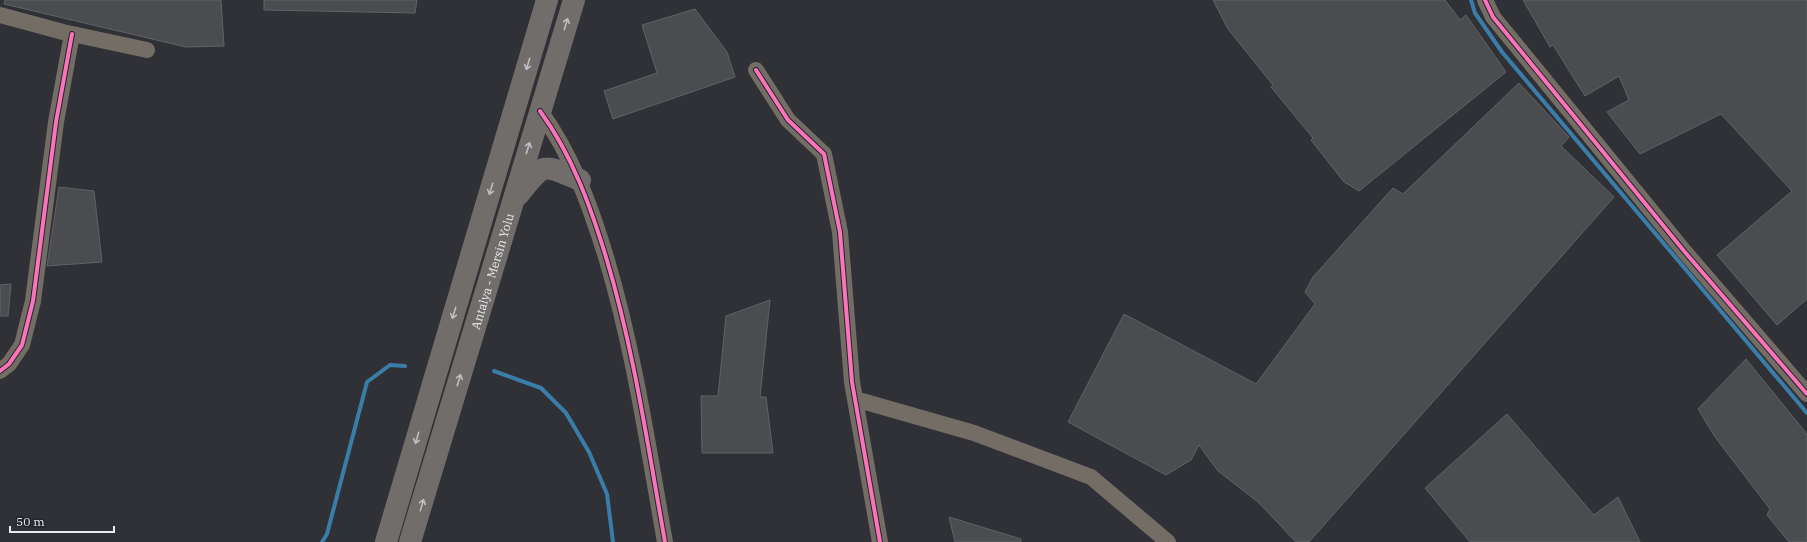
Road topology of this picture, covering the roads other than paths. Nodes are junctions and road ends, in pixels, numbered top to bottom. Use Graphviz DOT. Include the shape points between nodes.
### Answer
graph roads {
  1 [pos="547,0"];
  2 [pos="574,0"];
  3 [pos="1485,0"];
  4 [pos="0,15"];
  5 [pos="72,34"];
  6 [pos="147,50"];
  7 [pos="756,70"];
  8 [pos="516,103"];
  9 [pos="540,111"];
  10 [pos="580,180"];
  11 [pos="512,202"];
  12 [pos="0,371"];
  13 [pos="1807,394"];
  14 [pos="855,399"];
  15 [pos="386,542"];
  16 [pos="410,542"];
  17 [pos="665,542"];
  18 [pos="880,542"];
  19 [pos="1168,542"];
  1 -- 8 [label="highway, Antalya - Mersin Yolu, one-way"];
  9 -- 2 [label="highway, Antalya - Mersin Yolu, one-way"];
  3 -- 13 [label="street" via="1493,17 1684,251"];
  4 -- 5 [label="street"];
  5 -- 6 [label="street"];
  5 -- 12 [label="street" via="56,122 33,301 22,346 9,364"];
  7 -- 14 [label="street" via="788,120 824,154 840,232"];
  8 -- 9 [label="highway"];
  8 -- 15 [label="highway, Antalya - Mersin Yolu, one-way"];
  9 -- 10 [label="street" via="554,130"];
  11 -- 9 [label="highway, Antalya - Mersin Yolu, one-way"];
  10 -- 11 [label="highway" via="551,168 544,168 537,172"];
  10 -- 17 [label="street" via="620,304"];
  16 -- 11 [label="highway, Antalya - Mersin Yolu, one-way"];
  14 -- 18 [label="street"];
  14 -- 19 [label="street" via="974,434 1091,477"];
}
